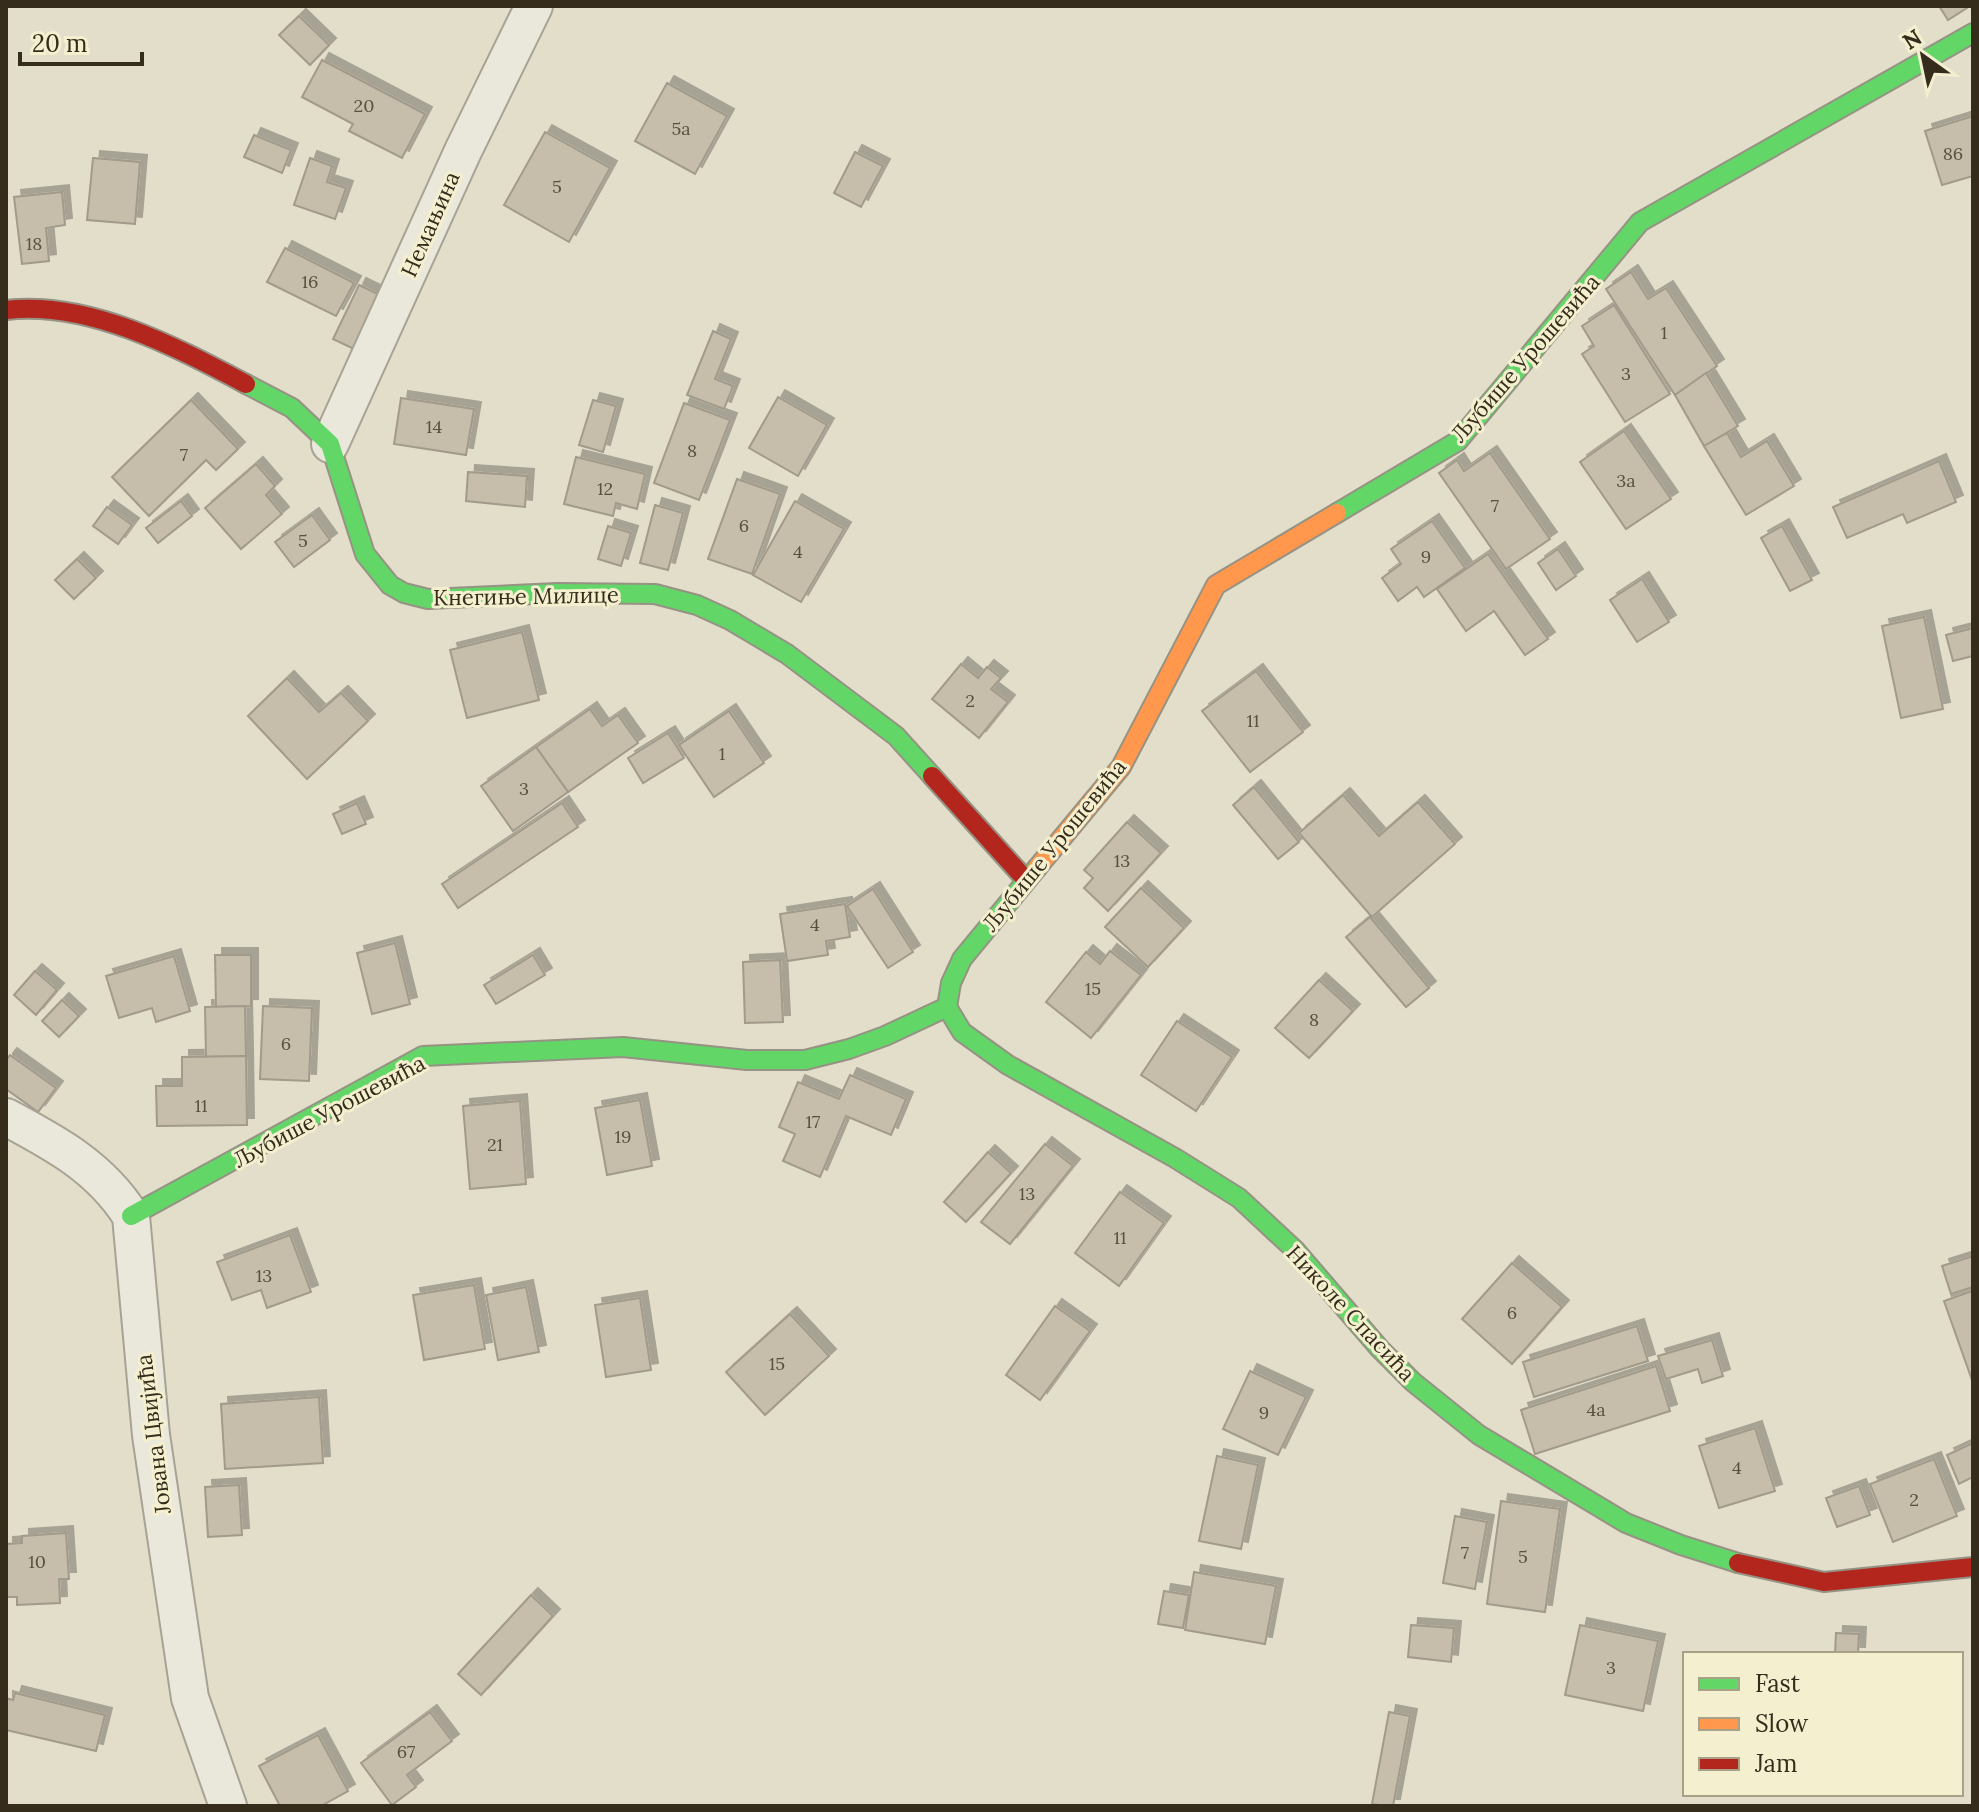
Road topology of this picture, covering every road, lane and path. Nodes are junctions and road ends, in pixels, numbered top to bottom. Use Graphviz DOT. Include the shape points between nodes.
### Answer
graph roads {
  1 [pos="534,6"];
  2 [pos="1973,33"];
  3 [pos="6,310"];
  4 [pos="330,444"];
  5 [pos="1026,880"];
  6 [pos="947,1007"];
  7 [pos="6,1117"];
  8 [pos="131,1216"];
  9 [pos="1973,1567"];
  10 [pos="228,1806"];
  1 -- 4 [label="street, Немањина"];
  2 -- 5 [label="street, Љубише Урошевића" via="1640,222 1458,441 1216,585 1121,767"];
  3 -- 4 [label="street, Кнегиње Милице" via="60,310 106,321 201,360 292,408"];
  4 -- 5 [label="street, Кнегиње Милице" via="365,554 390,585 428,599 655,594 730,620 787,654 896,736"];
  5 -- 6 [label="street, Љубише Урошевића" via="962,959"];
  6 -- 8 [label="street, Љубише Урошевића" via="885,1036 805,1060 747,1060 623,1047 423,1056"];
  6 -- 9 [label="street, Николе Спасића" via="962,1032 1008,1065 1239,1198 1295,1250 1413,1382 1479,1435 1626,1523 1758,1569 1824,1582"];
  7 -- 8 [label="street" via="88,1165"];
  8 -- 10 [label="street, Јована Цвијића" via="151,1435 190,1698"];
}
